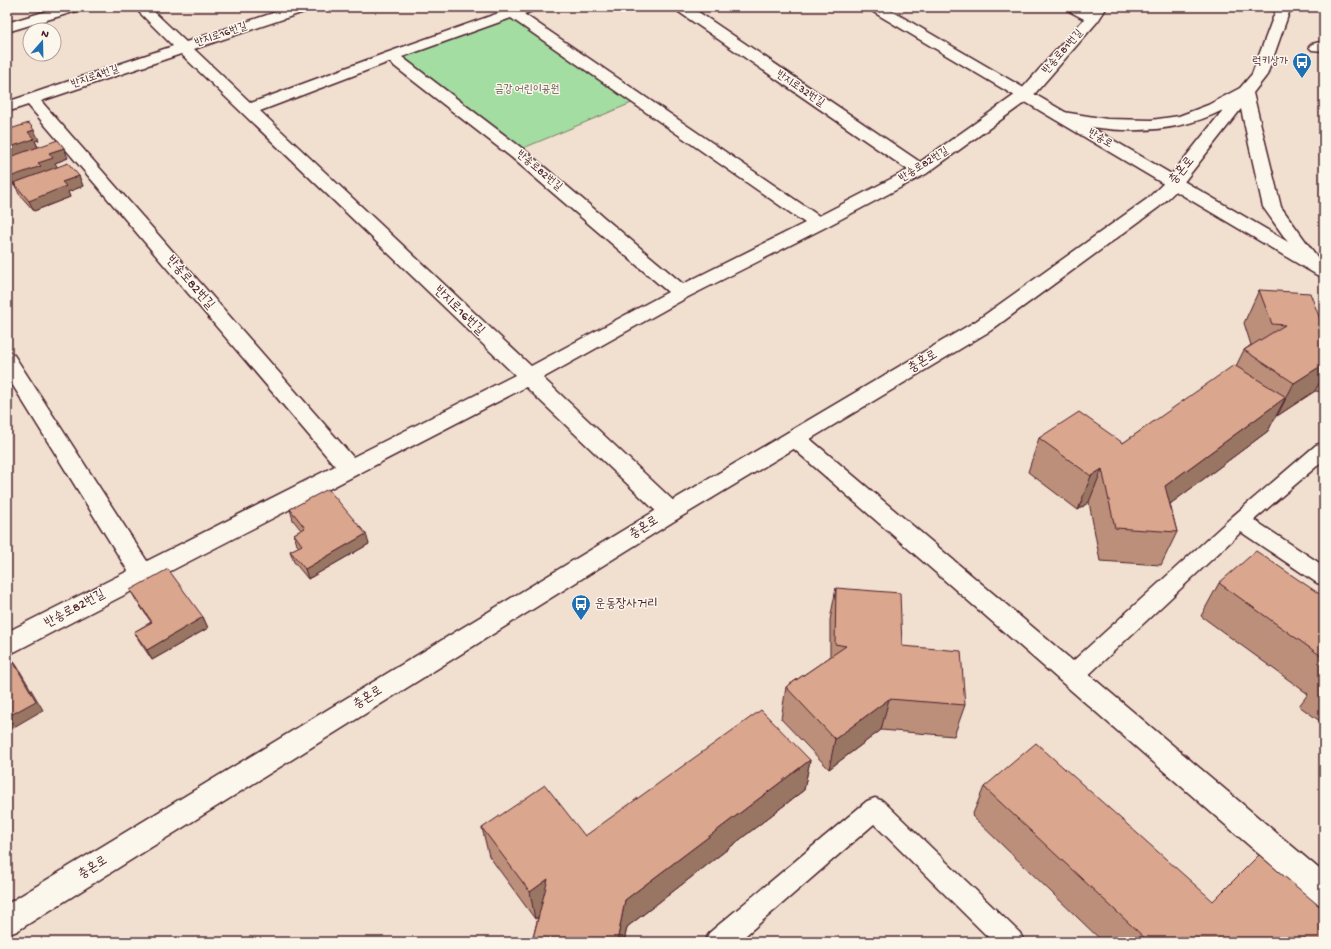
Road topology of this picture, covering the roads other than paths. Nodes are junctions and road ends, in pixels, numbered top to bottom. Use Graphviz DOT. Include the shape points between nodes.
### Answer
graph roads {
  1 [pos="76,7"];
  2 [pos="141,7"];
  3 [pos="305,7"];
  4 [pos="530,7"];
  5 [pos="681,7"];
  6 [pos="875,7"];
  7 [pos="1072,7"];
  8 [pos="1284,7"];
  9 [pos="1097,12"];
  10 [pos="513,13"];
  11 [pos="7,28"];
  12 [pos="182,48"];
  13 [pos="391,56"];
  14 [pos="1245,92"];
  15 [pos="1025,96"];
  16 [pos="31,99"];
  17 [pos="7,107"];
  18 [pos="248,110"];
  19 [pos="1063,117"];
  20 [pos="920,170"];
  21 [pos="1174,183"];
  22 [pos="818,224"];
  23 [pos="1319,268"];
  24 [pos="681,293"];
  25 [pos="7,360"];
  26 [pos="528,377"];
  27 [pos="795,438"];
  28 [pos="1324,451"];
  29 [pos="349,467"];
  30 [pos="671,512"];
  31 [pos="1240,521"];
  32 [pos="142,574"];
  33 [pos="1324,577"];
  34 [pos="7,644"];
  35 [pos="1072,676"];
  36 [pos="1324,892"];
  37 [pos="7,921"];
  38 [pos="718,942"];
  39 [pos="1011,942"];
  1 -- 11 [label="street"];
  2 -- 12 [label="street, 반지로16번길"];
  3 -- 12 [label="street, 반지로16번길"];
  4 -- 10 [label="street"];
  5 -- 20 [label="street, 반지로32번길"];
  6 -- 15 [label="street, 반송로"];
  7 -- 9 [label="street"];
  8 -- 14 [label="street, 충혼로" via="1259,75"];
  9 -- 15 [label="street, 반송로81번길"];
  10 -- 13 [label="street"];
  10 -- 22 [label="street"];
  12 -- 16 [label="street, 반지로4번길"];
  12 -- 18 [label="street, 반지로16번길"];
  13 -- 18 [label="street"];
  13 -- 24 [label="street, 반송로82번길" via="517,153"];
  14 -- 19 [label="street, 충혼로" via="1181,121 1127,125 1102,124"];
  14 -- 21 [label="street, 충혼로"];
  14 -- 23 [label="street" via="1272,207"];
  15 -- 19 [label="street, 반송로"];
  15 -- 20 [label="street, 반송로82번길"];
  16 -- 17 [label="street, 반지로4번길"];
  16 -- 29 [label="street, 반송로82번길"];
  18 -- 26 [label="street, 반지로16번길"];
  19 -- 21 [label="street, 반송로"];
  20 -- 22 [label="street, 반송로82번길"];
  21 -- 23 [label="street, 반송로"];
  21 -- 27 [label="street, 충혼로" via="1153,203 983,326"];
  22 -- 24 [label="street, 반송로82번길"];
  24 -- 26 [label="street, 반송로82번길"];
  25 -- 32 [label="street"];
  26 -- 29 [label="street, 반송로82번길"];
  26 -- 30 [label="street, 반지로16번길"];
  27 -- 30 [label="street, 충혼로"];
  27 -- 35 [label="street"];
  28 -- 31 [label="lane"];
  29 -- 32 [label="street, 반송로82번길"];
  30 -- 37 [label="street, 충혼로"];
  31 -- 33 [label="lane"];
  31 -- 35 [label="lane"];
  32 -- 34 [label="street, 반송로82번길"];
  35 -- 36 [label="street"];
  38 -- 39 [label="lane" via="875,809"];
}
